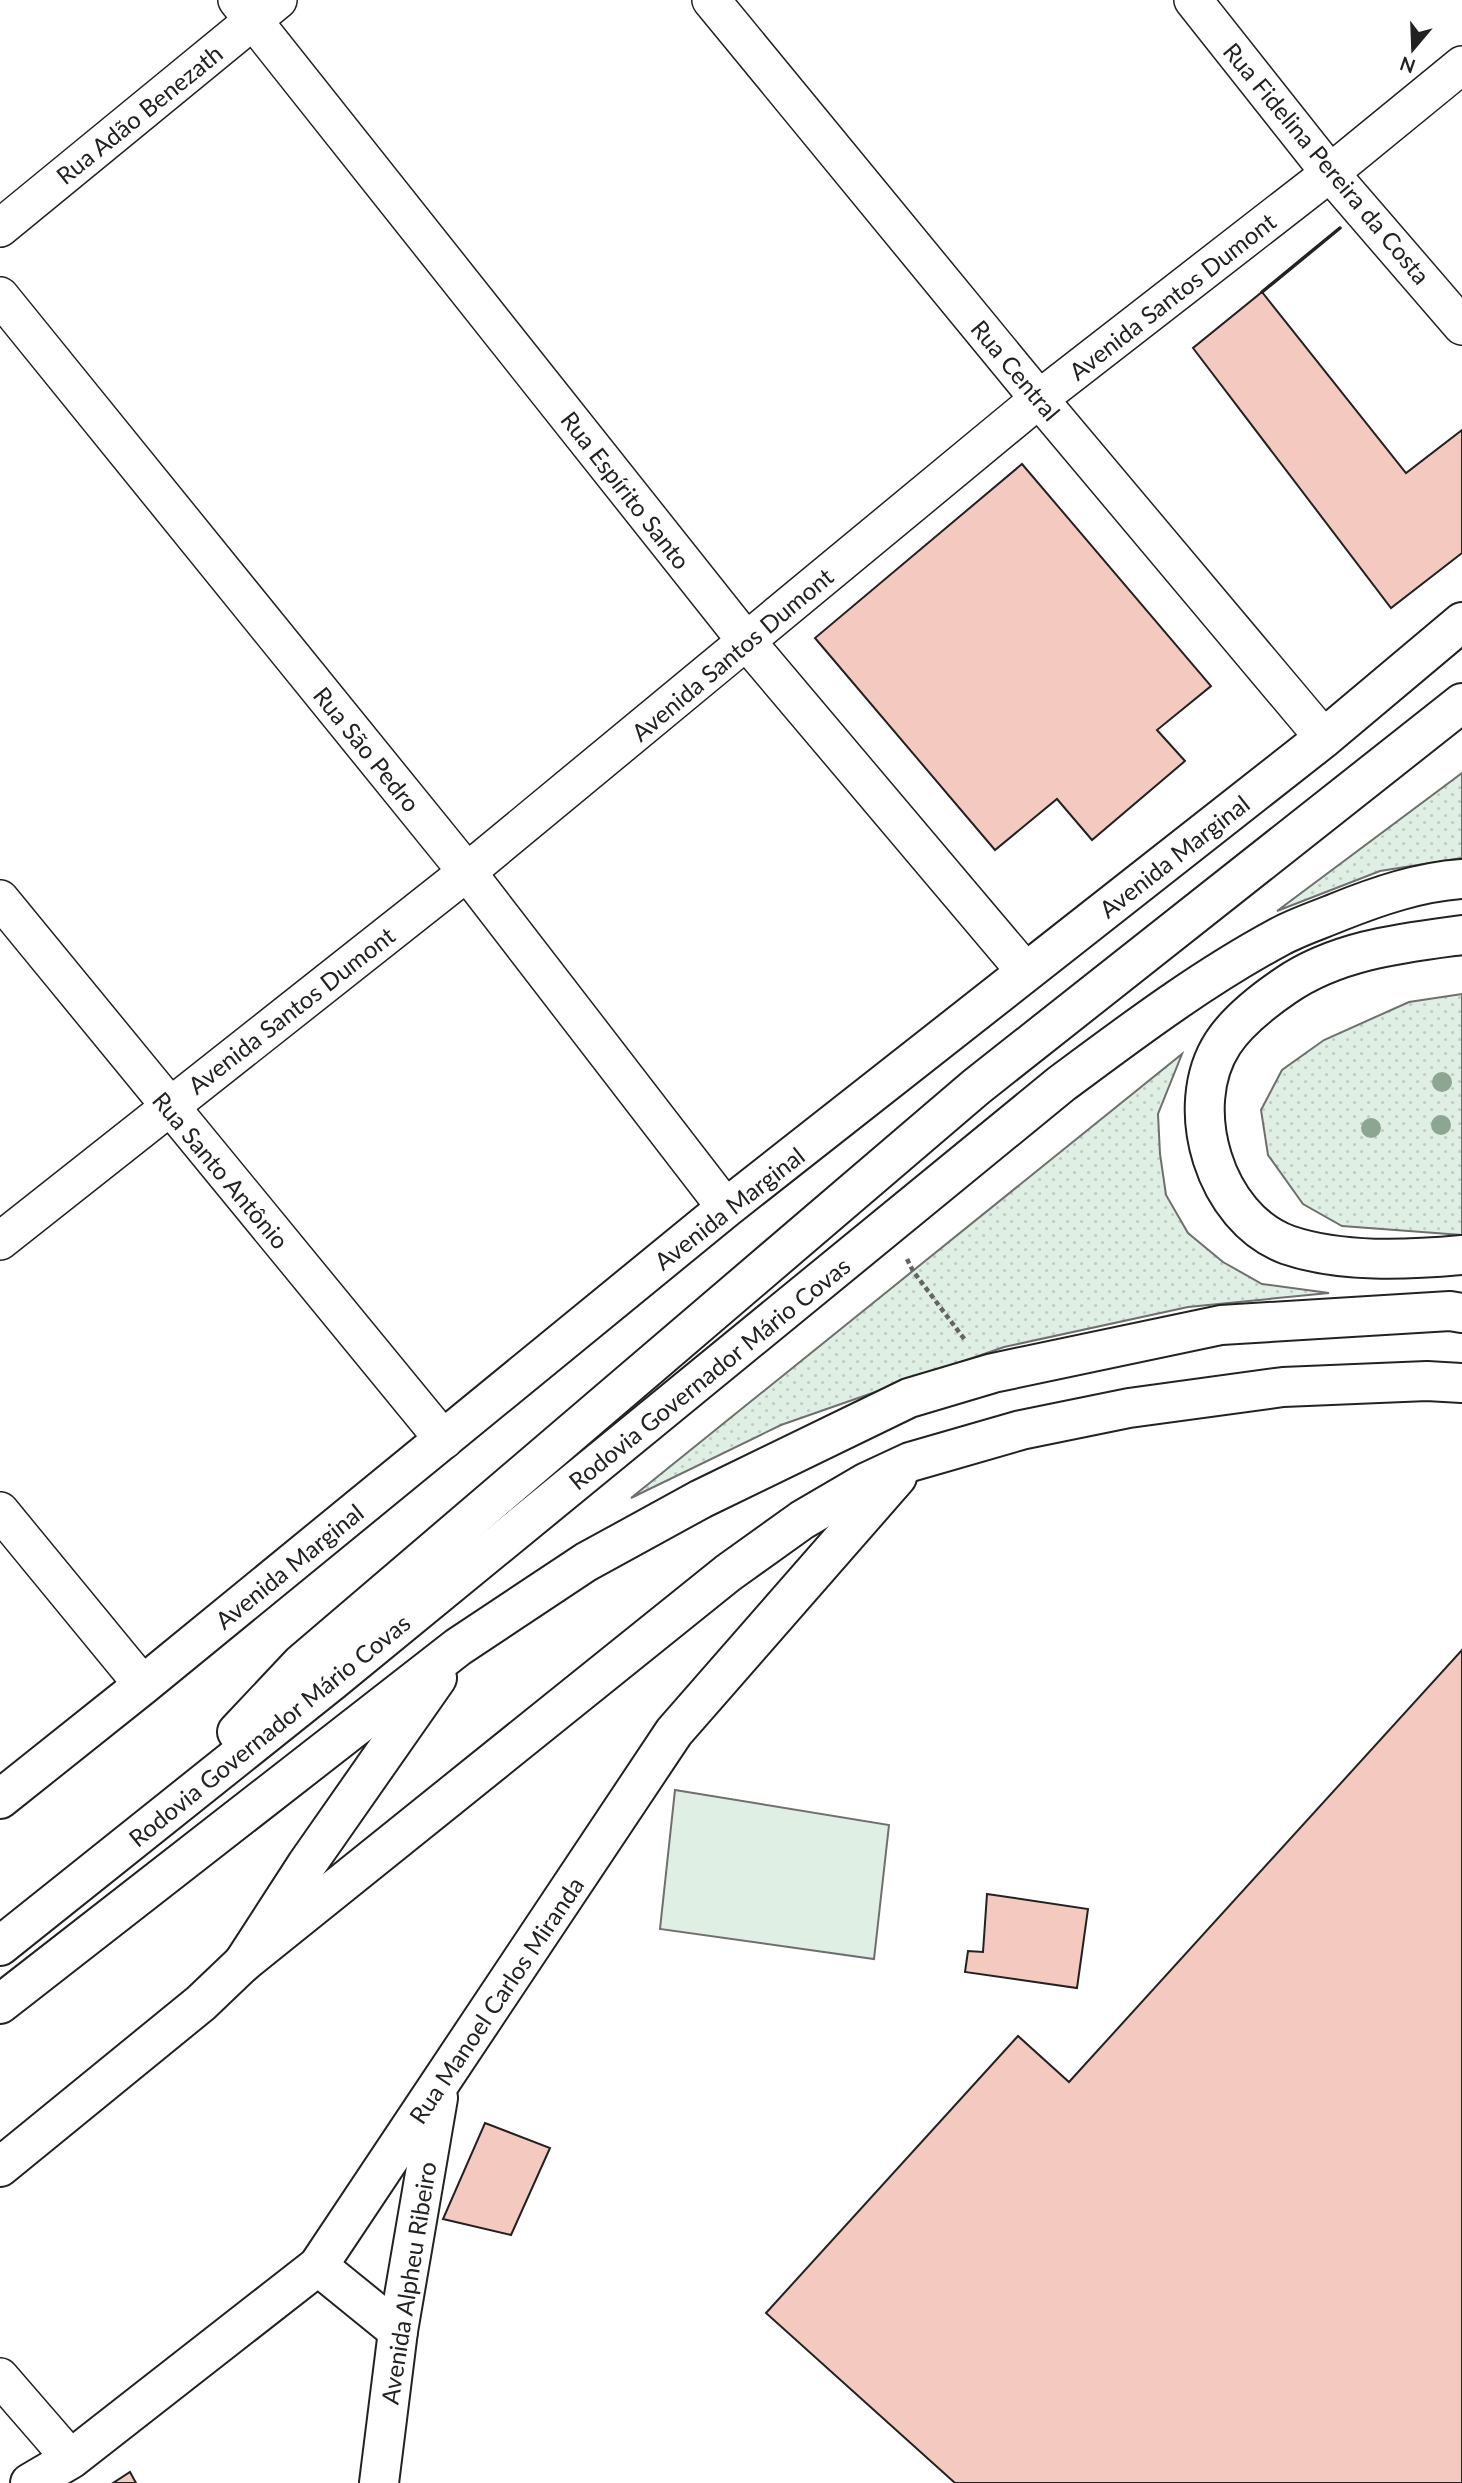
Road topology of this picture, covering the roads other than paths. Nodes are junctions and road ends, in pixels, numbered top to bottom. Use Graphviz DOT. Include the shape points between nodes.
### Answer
graph roads {
  1 [pos="711,0"];
  2 [pos="1193,0"];
  3 [pos="256,7"];
  4 [pos="1462,65"];
  5 [pos="1330,173"];
  6 [pos="0,228"];
  7 [pos="0,296"];
  8 [pos="1462,326"];
  9 [pos="1039,400"];
  10 [pos="1462,622"];
  11 [pos="747,642"];
  12 [pos="1462,703"];
  13 [pos="1324,738"];
  14 [pos="467,872"];
  15 [pos="1462,879"];
  16 [pos="0,900"];
  17 [pos="1462,935"];
  18 [pos="1026,972"];
  19 [pos="168,1106"];
  20 [pos="726,1208"];
  21 [pos="0,1241"];
  22 [pos="1462,1255"];
  23 [pos="1458,1311"];
  24 [pos="1462,1383"];
  25 [pos="444,1440"];
  26 [pos="910,1462"];
  27 [pos="0,1511"];
  28 [pos="458,1647"];
  29 [pos="143,1685"];
  30 [pos="0,1799"];
  31 [pos="145,1828"];
  32 [pos="0,1946"];
  33 [pos="243,1962"];
  34 [pos="0,2004"];
  35 [pos="441,2084"];
  36 [pos="0,2167"];
  37 [pos="318,2266"];
  38 [pos="398,2331"];
  39 [pos="0,2377"];
  40 [pos="71,2459"];
  41 [pos="30,2483"];
  42 [pos="379,2483"];
  1 -- 9 [label="street, Rua Central"];
  2 -- 5 [label="street, Rua Fidelina Pereira da Costa"];
  3 -- 6 [label="street, Rua Adão Benezath"];
  3 -- 11 [label="street, Rua Espírito Santo"];
  4 -- 5 [label="street, Avenida Santos Dumont"];
  5 -- 8 [label="street, Rua Fidelina Pereira da Costa"];
  5 -- 9 [label="street, Avenida Santos Dumont"];
  7 -- 14 [label="street, Rua São Pedro"];
  9 -- 11 [label="street, Avenida Santos Dumont"];
  9 -- 13 [label="street, Rua Central"];
  10 -- 13 [label="main road, Avenida Marginal"];
  11 -- 14 [label="street, Avenida Santos Dumont"];
  11 -- 18 [label="street, Rua Espírito Santo"];
  12 -- 31 [label="main road" via="976,1087 301,1664"];
  13 -- 18 [label="main road, Avenida Marginal"];
  14 -- 19 [label="street, Avenida Santos Dumont"];
  14 -- 20 [label="street, Rua São Pedro"];
  15 -- 31 [label="main road, Rodovia Governador Mário Covas" via="1372,898 1281,936 1163,1008 1061,1084 332,1681"];
  16 -- 19 [label="street, Rua Santo Antônio"];
  17 -- 22 [label="main road" via="1380,946 1287,984 1254,1009 1223,1043 1210,1070 1204,1115 1212,1160 1230,1198 1257,1227 1287,1245 1335,1255 1406,1260"];
  18 -- 20 [label="main road, Avenida Marginal"];
  19 -- 21 [label="street, Avenida Santos Dumont"];
  19 -- 25 [label="street, Rua Santo Antônio"];
  20 -- 25 [label="main road, Avenida Marginal"];
  23 -- 28 [label="main road, Rodovia Governador Mário Covas" via="1221,1325 993,1373 909,1398 701,1499 586,1562"];
  24 -- 26 [label="main road" via="1283,1387 1129,1408 1021,1430"];
  25 -- 29 [label="main road, Avenida Marginal"];
  26 -- 33 [label="main road" via="802,1520 728,1573"];
  26 -- 35 [label="main road, Rua Manoel Carlos Miranda" via="674,1732"];
  27 -- 29 [label="street"];
  28 -- 33 [label="main road"];
  28 -- 34 [label="main road, Rodovia Governador Mário Covas"];
  29 -- 30 [label="main road, Avenida Marginal"];
  31 -- 32 [label="main road, Rodovia Governador Mário Covas"];
  33 -- 36 [label="main road" via="201,2003"];
  35 -- 37 [label="main road, Rua Manoel Carlos Miranda"];
  35 -- 38 [label="main road, Avenida Alpheu Ribeiro"];
  37 -- 38 [label="main road"];
  37 -- 40 [label="main road, Rua Manoel Carlos Miranda"];
  38 -- 42 [label="main road, Avenida Alpheu Ribeiro"];
  39 -- 40 [label="street"];
  40 -- 41 [label="main road, Rua Manoel Carlos Miranda"];
}
